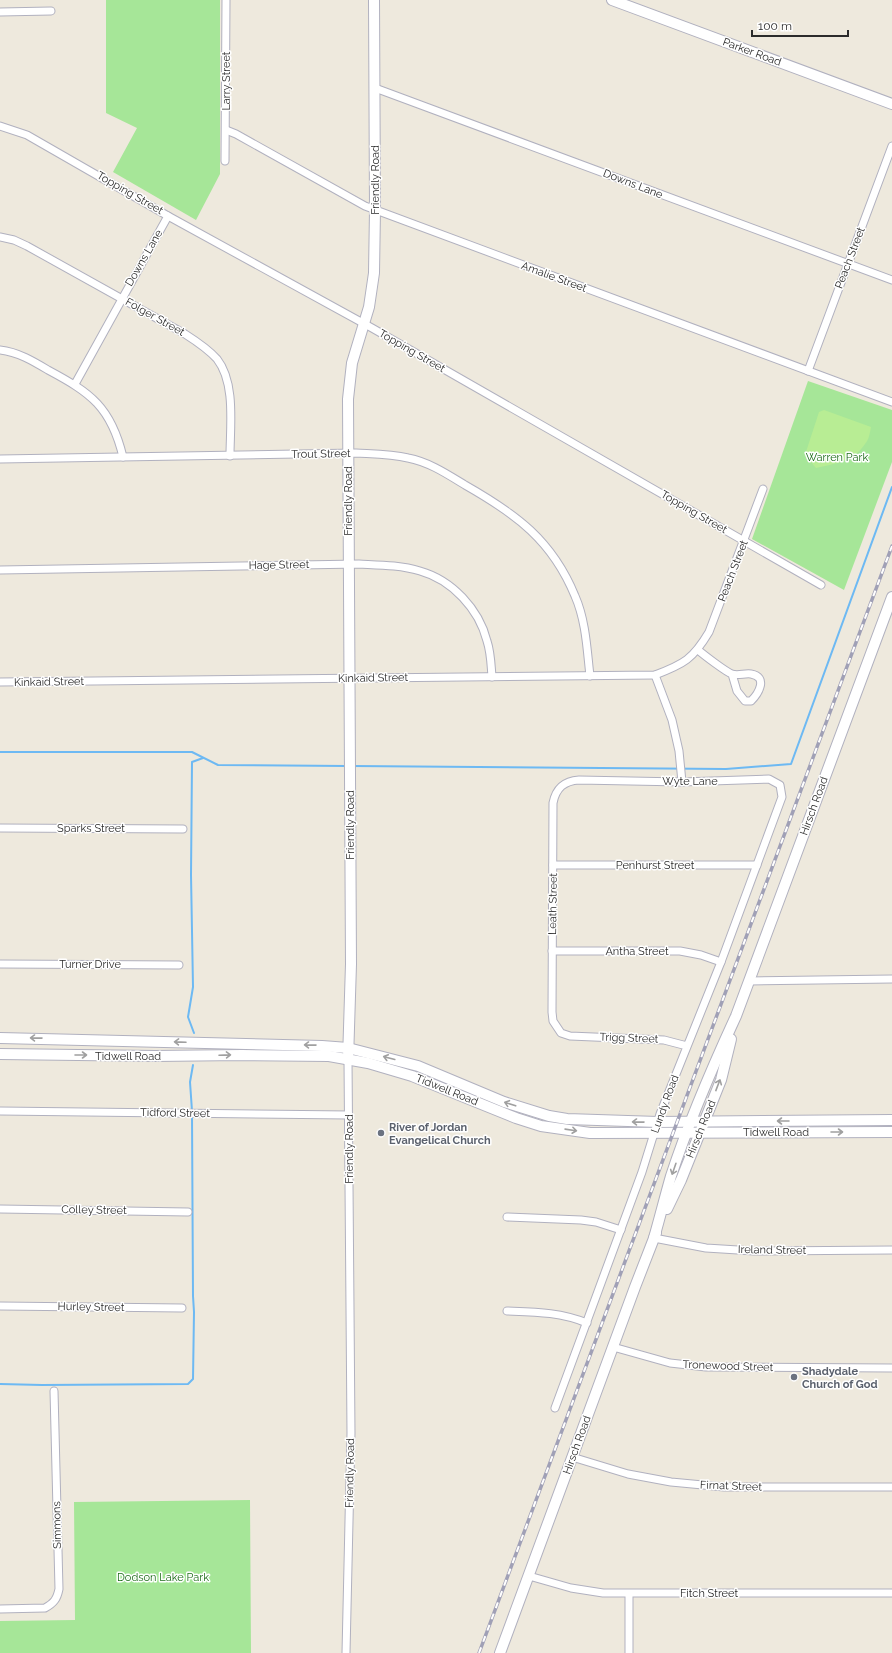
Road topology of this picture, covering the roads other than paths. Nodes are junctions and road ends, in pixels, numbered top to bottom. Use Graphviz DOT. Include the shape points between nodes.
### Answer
graph roads {
  1 [pos="226,0"];
  2 [pos="374,0"];
  3 [pos="612,0"];
  4 [pos="51,11"];
  5 [pos="0,12"];
  6 [pos="375,88"];
  7 [pos="892,104"];
  8 [pos="0,126"];
  9 [pos="226,130"];
  10 [pos="892,146"];
  11 [pos="226,161"];
  12 [pos="375,210"];
  13 [pos="168,216"];
  14 [pos="0,237"];
  15 [pos="848,263"];
  16 [pos="892,280"];
  17 [pos="121,298"];
  18 [pos="364,324"];
  19 [pos="0,350"];
  20 [pos="808,371"];
  21 [pos="74,384"];
  22 [pos="892,402"];
  23 [pos="348,453"];
  24 [pos="230,456"];
  25 [pos="123,457"];
  26 [pos="0,458"];
  27 [pos="763,489"];
  28 [pos="745,541"];
  29 [pos="349,564"];
  30 [pos="0,570"];
  31 [pos="821,585"];
  32 [pos="892,597"];
  33 [pos="698,650"];
  34 [pos="732,674"];
  35 [pos="655,675"];
  36 [pos="590,676"];
  37 [pos="492,677"];
  38 [pos="350,679"];
  39 [pos="0,682"];
  40 [pos="682,778"];
  41 [pos="580,780"];
  42 [pos="780,802"];
  43 [pos="0,828"];
  44 [pos="183,829"];
  45 [pos="553,865"];
  46 [pos="757,865"];
  47 [pos="552,951"];
  48 [pos="721,962"];
  49 [pos="0,964"];
  50 [pos="179,965"];
  51 [pos="892,979"];
  52 [pos="749,981"];
  53 [pos="736,1016"];
  54 [pos="570,1036"];
  55 [pos="0,1038"];
  56 [pos="57,1039"];
  57 [pos="242,1044"];
  58 [pos="687,1046"];
  59 [pos="348,1048"];
  60 [pos="0,1054"];
  61 [pos="57,1055"];
  62 [pos="242,1055"];
  63 [pos="348,1060"];
  64 [pos="452,1086"];
  65 [pos="0,1111"];
  66 [pos="349,1115"];
  67 [pos="548,1116"];
  68 [pos="892,1120"];
  69 [pos="691,1121"];
  70 [pos="815,1121"];
  71 [pos="658,1122"];
  72 [pos="704,1122"];
  73 [pos="545,1127"];
  74 [pos="687,1132"];
  75 [pos="700,1132"];
  76 [pos="815,1132"];
  77 [pos="892,1132"];
  78 [pos="654,1133"];
  79 [pos="0,1209"];
  80 [pos="188,1212"];
  81 [pos="507,1217"];
  82 [pos="621,1230"];
  83 [pos="654,1238"];
  84 [pos="892,1250"];
  85 [pos="0,1306"];
  86 [pos="182,1308"];
  87 [pos="507,1311"];
  88 [pos="587,1323"];
  89 [pos="613,1347"];
  90 [pos="892,1368"];
  91 [pos="54,1392"];
  92 [pos="555,1408"];
  93 [pos="572,1457"];
  94 [pos="892,1487"];
  95 [pos="528,1576"];
  96 [pos="892,1593"];
  97 [pos="629,1594"];
  98 [pos="0,1609"];
  99 [pos="346,1653"];
  100 [pos="500,1653"];
  101 [pos="629,1653"];
  1 -- 9 [label="street, Larry Street"];
  2 -- 6 [label="main road, Friendly Road"];
  3 -- 7 [label="main road, Parker Road"];
  4 -- 5 [label="street"];
  6 -- 12 [label="main road, Friendly Road"];
  6 -- 15 [label="street, Downs Lane"];
  8 -- 13 [label="street, Topping Street" via="28,135"];
  9 -- 11 [label="street, Larry Street"];
  9 -- 12 [label="street, Amalie Street"];
  10 -- 15 [label="street, Peach Street"];
  12 -- 18 [label="main road, Friendly Road" via="372,288 370,307"];
  12 -- 20 [label="street, Amalie Street"];
  13 -- 17 [label="street, Downs Lane"];
  13 -- 18 [label="street, Topping Street"];
  14 -- 17 [label="street, Folger Street" via="27,246"];
  15 -- 16 [label="street, Downs Lane"];
  15 -- 20 [label="street, Peach Street"];
  17 -- 21 [label="street, Downs Lane"];
  17 -- 24 [label="street, Folger Street" via="185,334 217,359 226,375 230,393"];
  18 -- 23 [label="main road, Friendly Road" via="350,377"];
  18 -- 28 [label="street, Topping Street"];
  19 -- 21 [label="street" via="23,356"];
  20 -- 22 [label="street, Amalie Street"];
  21 -- 25 [label="street" via="96,401 110,420"];
  23 -- 24 [label="street, Trout Street"];
  23 -- 29 [label="main road, Friendly Road"];
  23 -- 36 [label="street, Trout Street" via="408,458 436,468 500,505 531,530 563,569 576,598 584,629"];
  24 -- 25 [label="street, Trout Street"];
  25 -- 26 [label="street, Trout Street"];
  27 -- 28 [label="street, Peach Street"];
  28 -- 31 [label="street, Topping Street"];
  28 -- 33 [label="street, Peach Street" via="714,619"];
  29 -- 30 [label="street, Hage Street"];
  29 -- 37 [label="street, Hage Street" via="409,568 447,584 469,604 484,628 491,656"];
  29 -- 38 [label="main road, Friendly Road"];
  32 -- 52 [label="main road, Hirsch Road"];
  33 -- 34 [label="street"];
  33 -- 35 [label="street, Kinkaid Street" via="681,664"];
  34 -- 34 [label="street" via="740,695 745,701 751,701 760,690 759,680 751,674"];
  35 -- 36 [label="street, Kinkaid Street"];
  35 -- 40 [label="street" via="672,720"];
  36 -- 37 [label="street, Kinkaid Street"];
  37 -- 38 [label="street, Kinkaid Street"];
  38 -- 39 [label="street, Kinkaid Street"];
  38 -- 59 [label="main road, Friendly Road" via="351,964"];
  40 -- 41 [label="street, Wyte Lane"];
  40 -- 42 [label="street, Wyte Lane" via="769,779 780,785"];
  41 -- 45 [label="street, Leath Street" via="568,782 559,788 555,795"];
  42 -- 46 [label="street, Lundy Road"];
  43 -- 44 [label="street, Sparks Street"];
  45 -- 46 [label="street, Penhurst Street"];
  45 -- 47 [label="street, Leath Street"];
  46 -- 48 [label="street, Lundy Road"];
  47 -- 48 [label="street, Antha Street" via="680,951"];
  47 -- 54 [label="street, Leath Street" via="553,1021 561,1033"];
  48 -- 58 [label="street, Lundy Road"];
  49 -- 50 [label="street, Turner Drive"];
  51 -- 52 [label="street"];
  52 -- 53 [label="main road, Hirsch Road"];
  53 -- 69 [label="main road, Hirsch Road"];
  72 -- 53 [label="main road, Hirsch Road, one-way" via="721,1080"];
  54 -- 58 [label="street, Trigg Street" via="664,1040"];
  56 -- 55 [label="main road, Tidwell Road, one-way"];
  57 -- 56 [label="main road, Tidwell Road, one-way"];
  56 -- 61 [label="main road"];
  59 -- 57 [label="main road, Tidwell Road, one-way"];
  57 -- 62 [label="main road"];
  58 -- 71 [label="street, Lundy Road"];
  59 -- 63 [label="main road, Friendly Road"];
  64 -- 59 [label="main road, Tidwell Road, one-way" via="418,1066"];
  60 -- 61 [label="main road, Tidwell Road"];
  61 -- 62 [label="main road, Tidwell Road, one-way"];
  62 -- 63 [label="main road, Tidwell Road" via="312,1055"];
  63 -- 64 [label="main road, Tidwell Road"];
  63 -- 66 [label="street, Friendly Road"];
  67 -- 64 [label="main road, Tidwell Road, one-way"];
  64 -- 73 [label="main road, Tidwell Road" via="516,1118"];
  65 -- 66 [label="street, Tidford Street"];
  66 -- 99 [label="street, Friendly Road" via="351,1441"];
  71 -- 67 [label="main road, Tidwell Road, one-way" via="605,1122"];
  67 -- 73 [label="main road"];
  68 -- 70 [label="main road, Tidwell Road"];
  69 -- 71 [label="main road, Tidwell Road"];
  69 -- 72 [label="main road, Tidwell Road"];
  69 -- 74 [label="main road, Hirsch Road"];
  70 -- 72 [label="main road, Tidwell Road, one-way"];
  70 -- 76 [label="main road"];
  71 -- 78 [label="street, Lundy Road"];
  72 -- 75 [label="main road, Hirsch Road"];
  73 -- 78 [label="main road, Tidwell Road, one-way" via="590,1133"];
  74 -- 75 [label="main road, Tidwell Road"];
  74 -- 78 [label="main road, Tidwell Road"];
  74 -- 83 [label="main road, Hirsch Road, one-way"];
  75 -- 76 [label="main road, Tidwell Road"];
  75 -- 83 [label="main road, Hirsch Road"];
  76 -- 77 [label="main road, Tidwell Road, one-way"];
  78 -- 82 [label="street, Lundy Road"];
  79 -- 80 [label="street, Colley Street"];
  81 -- 82 [label="street" via="581,1220"];
  82 -- 88 [label="street, Lundy Road"];
  83 -- 84 [label="street, Ireland Street" via="706,1248 754,1251"];
  83 -- 89 [label="main road, Hirsch Road"];
  85 -- 86 [label="street, Hurley Street"];
  87 -- 88 [label="street" via="548,1312"];
  88 -- 92 [label="street, Lundy Road"];
  89 -- 90 [label="street, Tronewood Street" via="670,1363 706,1367"];
  89 -- 93 [label="main road, Hirsch Road"];
  91 -- 98 [label="street, Simmons" via="59,1589 57,1598 45,1608"];
  93 -- 94 [label="street, Firnat Street" via="628,1474 670,1482 724,1487"];
  93 -- 95 [label="main road, Hirsch Road"];
  95 -- 97 [label="street, Fitch Street" via="570,1588"];
  95 -- 100 [label="main road, Hirsch Road"];
  96 -- 97 [label="street, Fitch Street"];
  97 -- 101 [label="street"];
}
